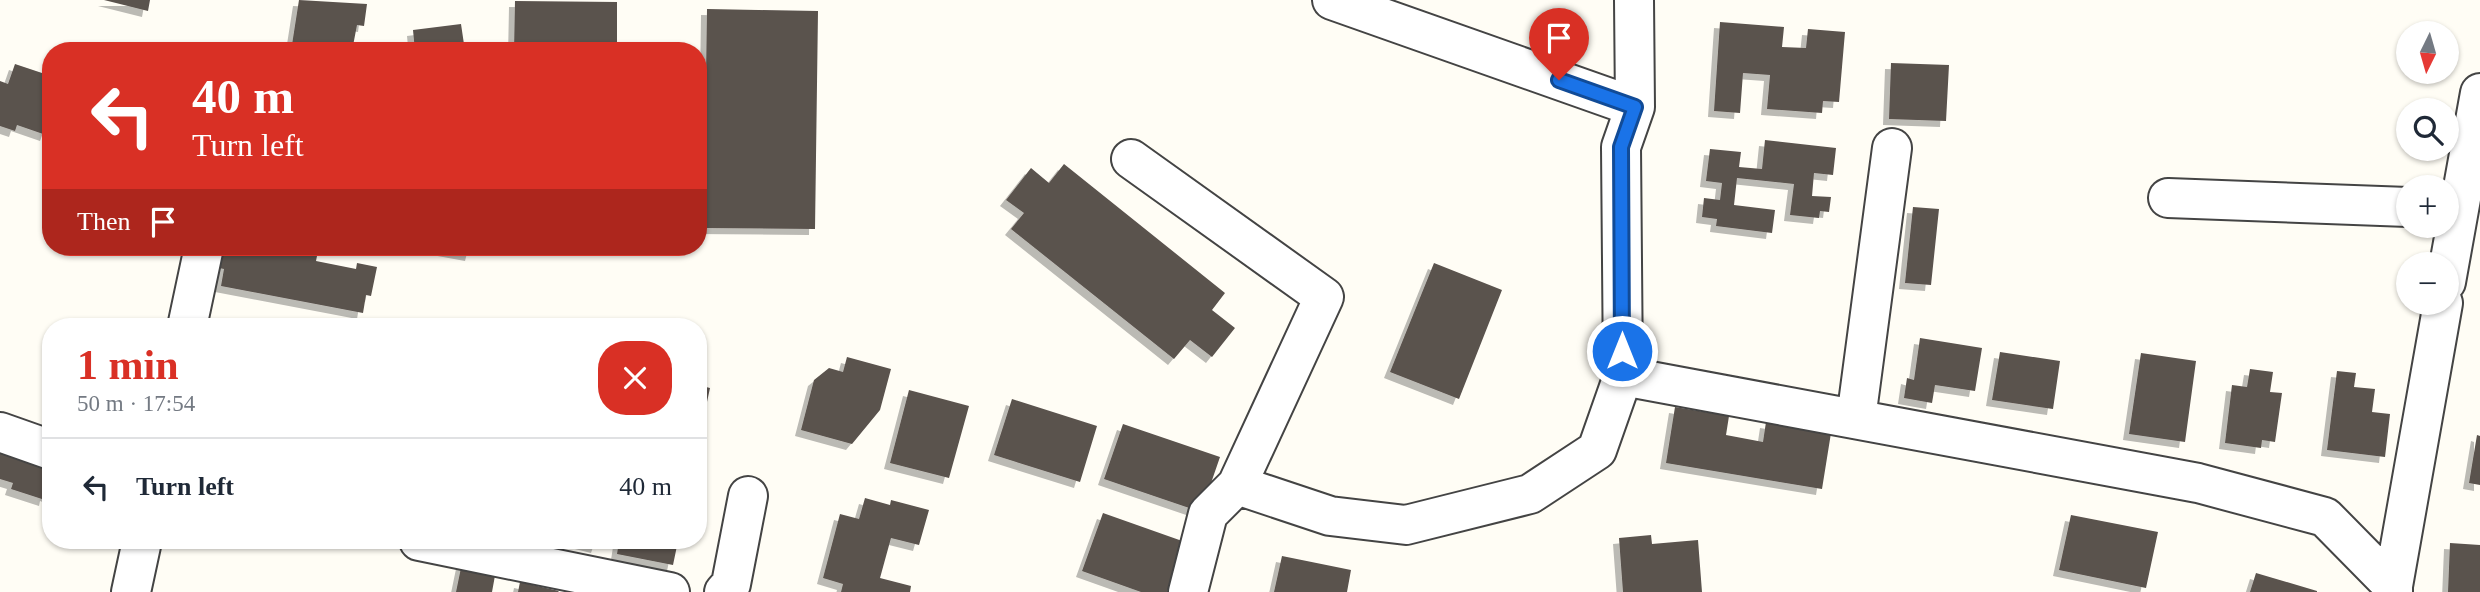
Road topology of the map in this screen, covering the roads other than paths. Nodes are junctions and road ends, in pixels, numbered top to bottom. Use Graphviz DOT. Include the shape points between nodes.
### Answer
graph roads {
  1 [pos="1332,0"];
  2 [pos="1634,0"];
  3 [pos="2480,93"];
  4 [pos="1635,107"];
  5 [pos="1892,148"];
  6 [pos="1131,159"];
  7 [pos="2459,183"];
  8 [pos="2168,198"];
  9 [pos="2396,207"];
  10 [pos="202,256"];
  11 [pos="2441,315"];
  12 [pos="189,318"];
  13 [pos="1623,376"];
  14 [pos="1856,419"];
  15 [pos="0,432"];
  16 [pos="42,447"];
  17 [pos="1237,485"];
  18 [pos="748,496"];
  19 [pos="140,549"];
  20 [pos="458,549"];
  21 [pos="2393,589"];
  22 [pos="131,592"];
  23 [pos="670,592"];
  24 [pos="724,592"];
  25 [pos="1188,592"];
  1 -- 4 [label="street"];
  2 -- 4 [label="street"];
  3 -- 7 [label="street"];
  4 -- 13 [label="street" via="1621,147"];
  5 -- 14 [label="street"];
  6 -- 17 [label="street" via="1324,297"];
  8 -- 9 [label="street"];
  10 -- 12 [label="street"];
  11 -- 21 [label="street"];
  13 -- 14 [label="street"];
  13 -- 17 [label="street" via="1597,450 1530,495 1406,525 1330,516"];
  14 -- 21 [label="street" via="2197,483 2326,517"];
  15 -- 16 [label="street"];
  17 -- 25 [label="street" via="1209,514"];
  18 -- 24 [label="street" via="731,584"];
  19 -- 22 [label="street"];
  20 -- 23 [label="street"];
}
